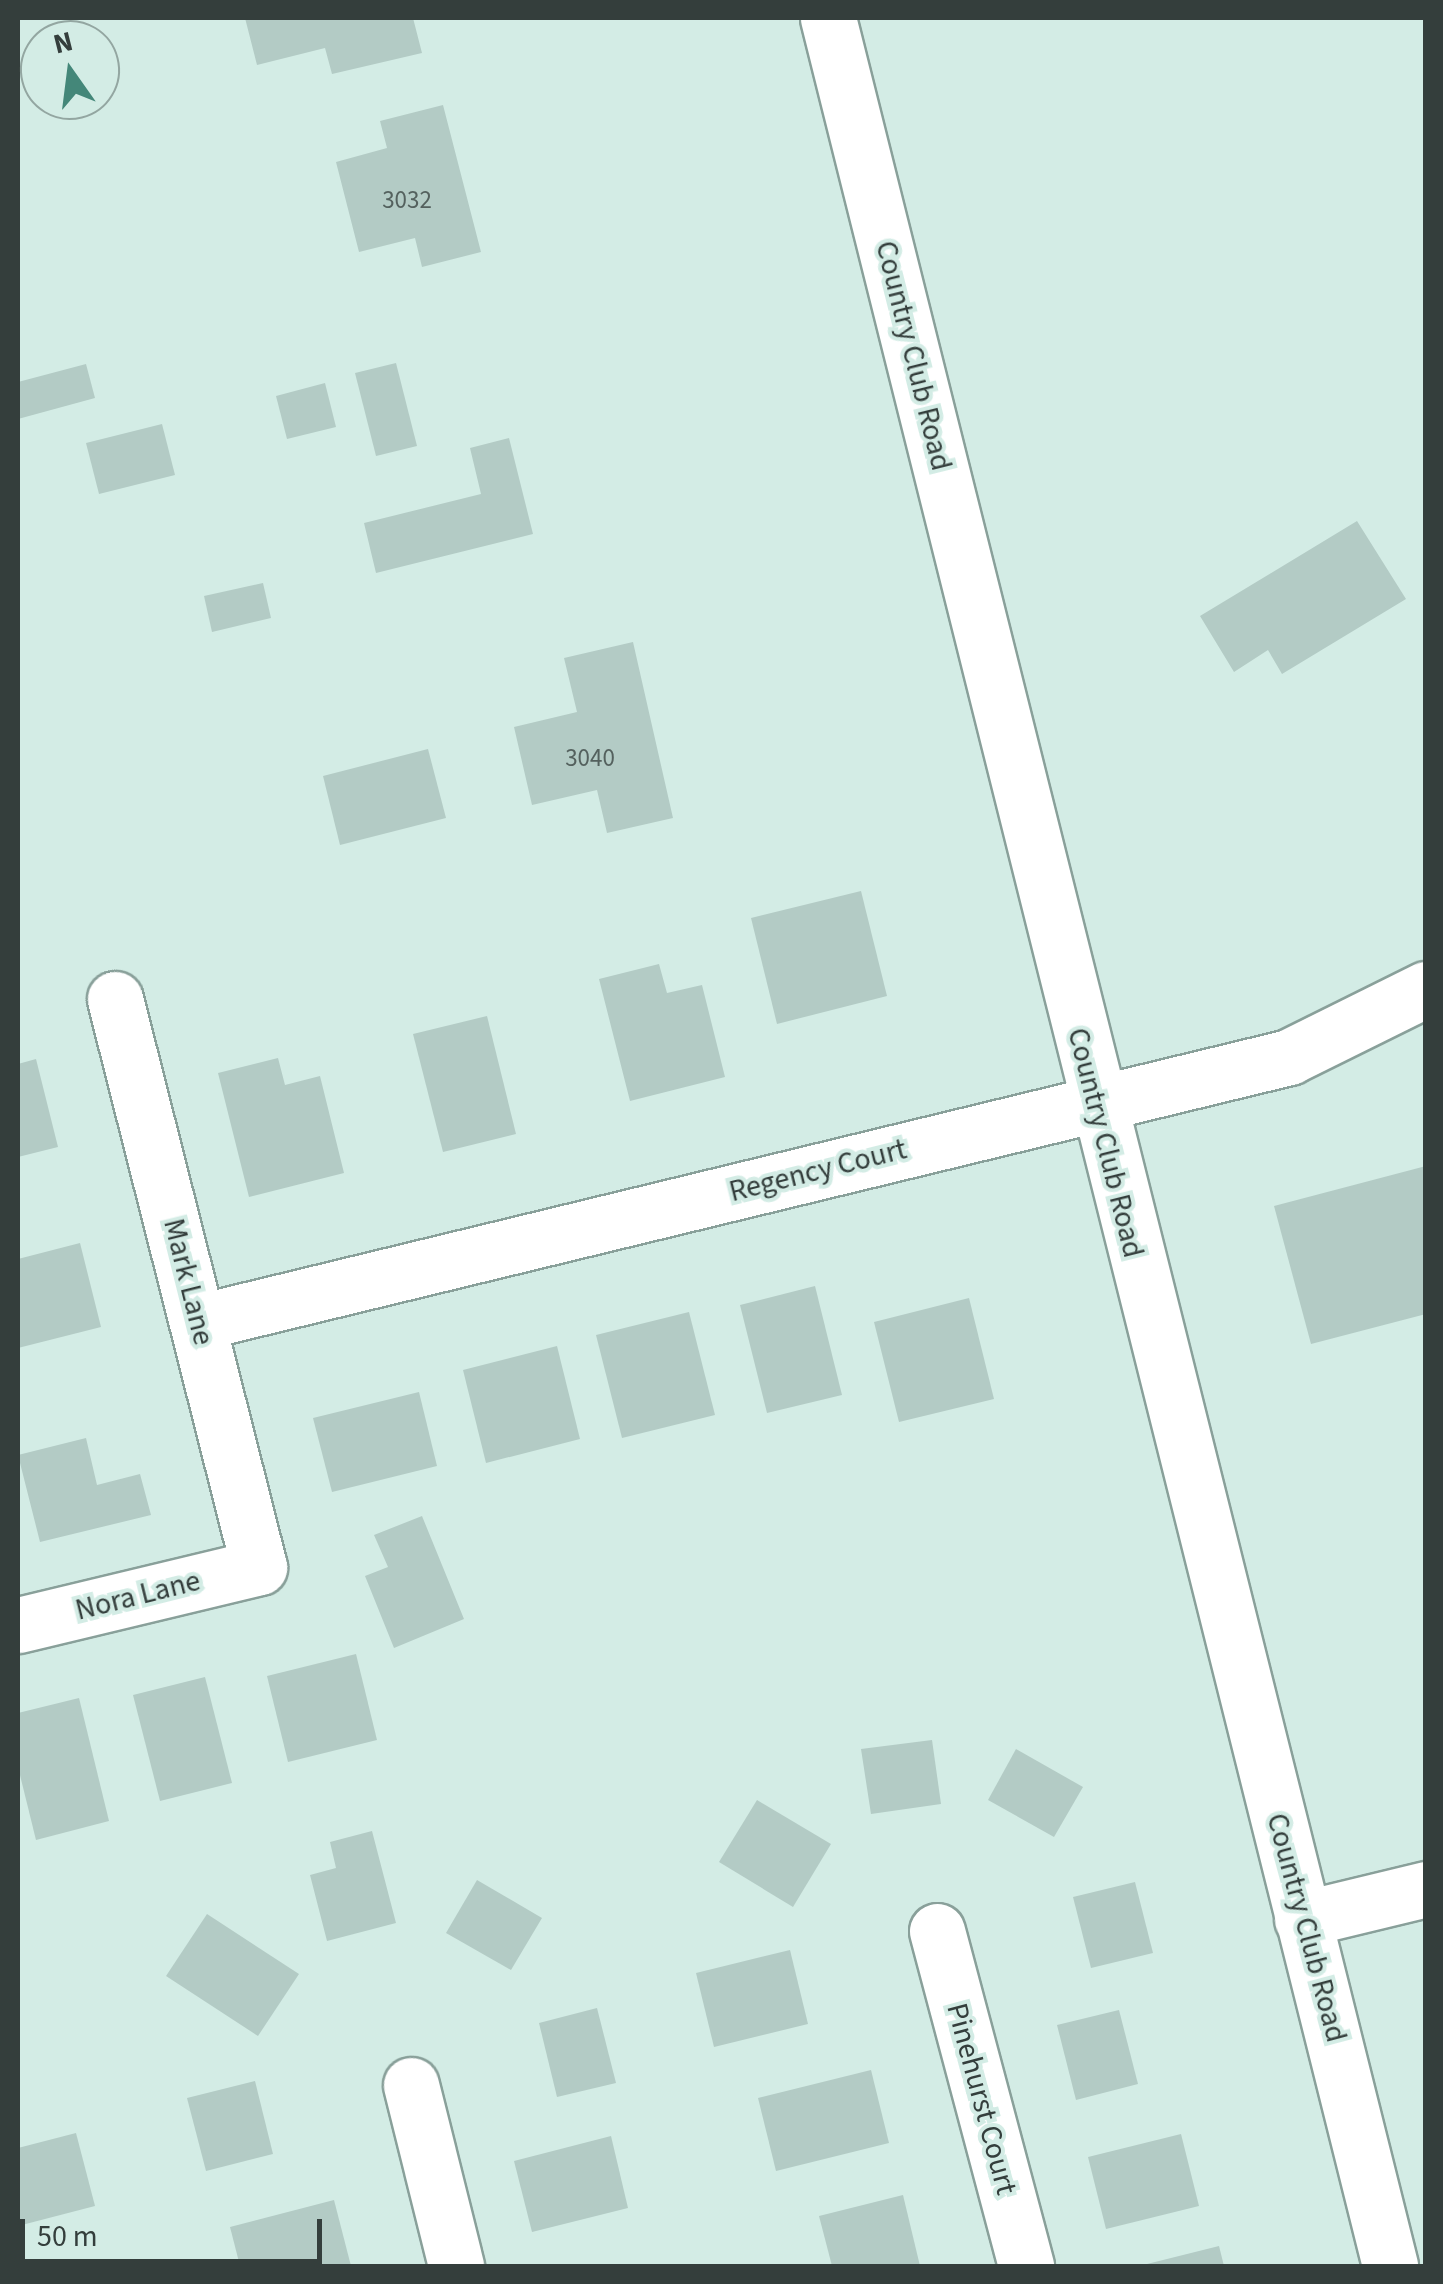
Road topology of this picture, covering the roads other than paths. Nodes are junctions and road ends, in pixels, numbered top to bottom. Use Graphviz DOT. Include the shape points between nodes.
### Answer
graph roads {
  1 [pos="828,18"];
  2 [pos="1426,989"];
  3 [pos="115,998"];
  4 [pos="1093,1104"];
  5 [pos="199,1322"];
  6 [pos="259,1567"];
  7 [pos="18,1625"];
  8 [pos="1426,1889"];
  9 [pos="1302,1919"];
  10 [pos="937,1931"];
  11 [pos="411,2085"];
  12 [pos="456,2266"];
  13 [pos="1026,2266"];
  14 [pos="1390,2266"];
  1 -- 4 [label="street, Country Club Road"];
  2 -- 4 [label="street, Regency Court" via="1289,1057"];
  3 -- 5 [label="street, Mark Lane"];
  4 -- 5 [label="street, Regency Court"];
  4 -- 9 [label="street, Country Club Road"];
  5 -- 6 [label="street, Mark Lane"];
  6 -- 7 [label="street, Nora Lane"];
  8 -- 9 [label="street"];
  9 -- 14 [label="street, Country Club Road"];
  10 -- 13 [label="street, Pinehurst Court"];
  11 -- 12 [label="street"];
}
